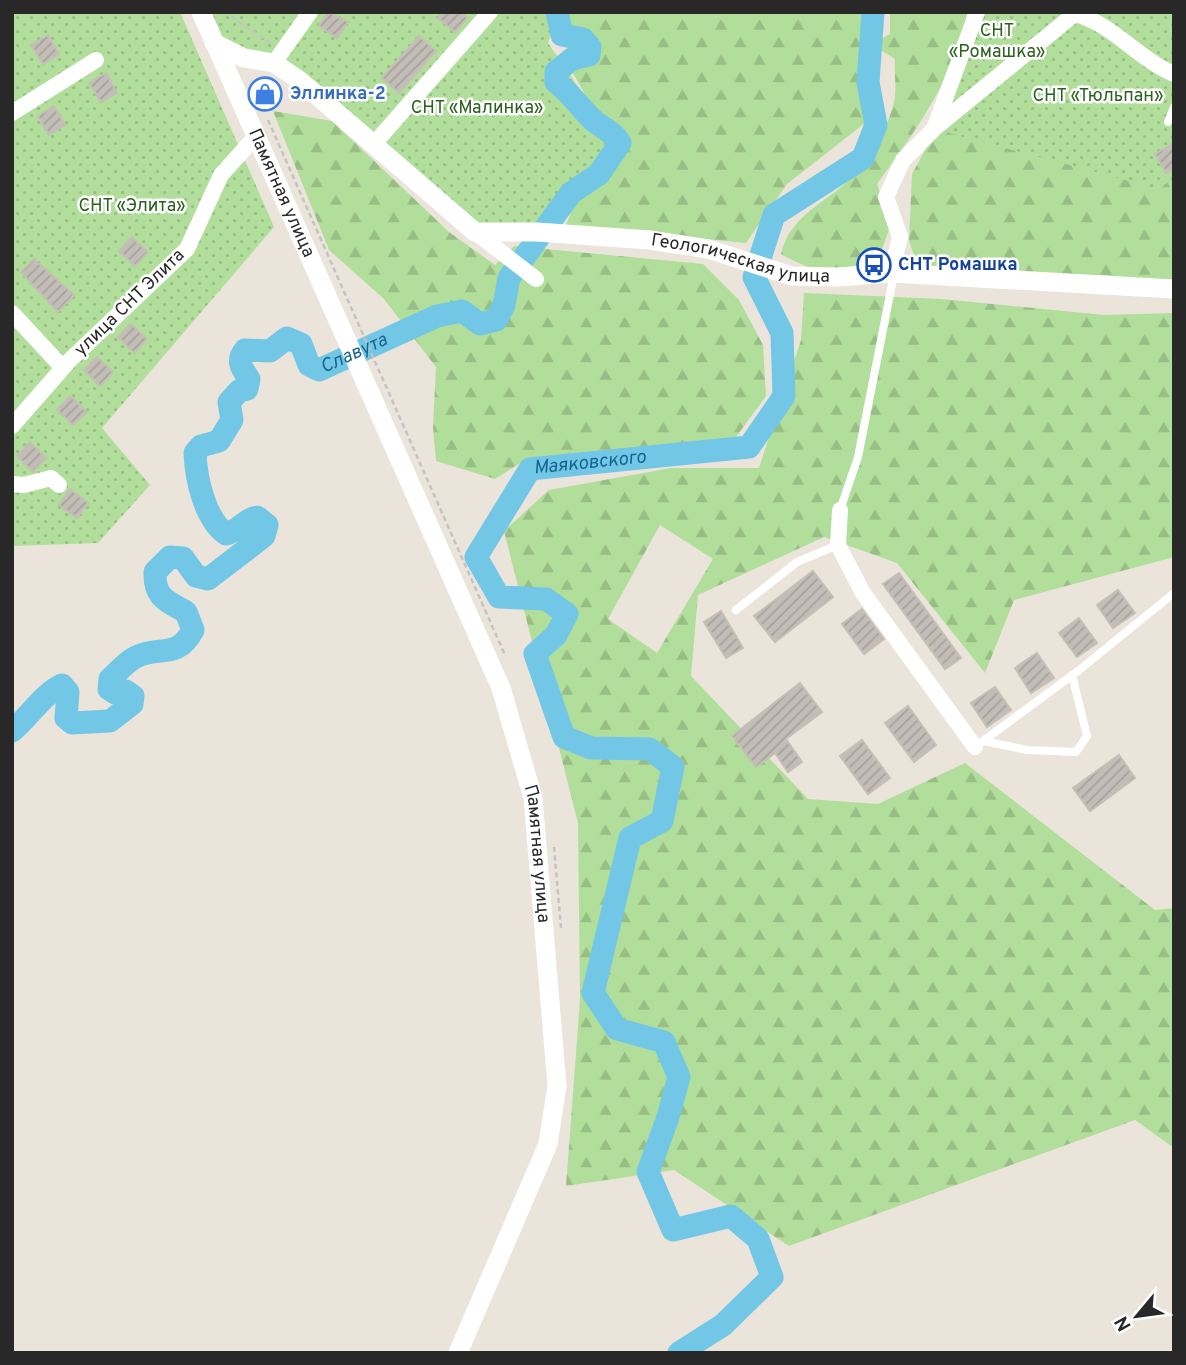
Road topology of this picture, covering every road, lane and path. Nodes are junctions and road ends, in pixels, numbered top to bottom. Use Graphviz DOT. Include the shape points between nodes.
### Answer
graph roads {
  1 [pos="201,12"];
  2 [pos="224,12"];
  3 [pos="310,12"];
  4 [pos="489,12"];
  5 [pos="977,12"];
  6 [pos="1076,13"];
  7 [pos="214,43"];
  8 [pos="275,54"];
  9 [pos="96,60"];
  10 [pos="1174,74"];
  11 [pos="1174,107"];
  12 [pos="12,113"];
  13 [pos="1168,122"];
  14 [pos="934,129"];
  15 [pos="256,136"];
  16 [pos="373,145"];
  17 [pos="475,232"];
  18 [pos="893,273"];
  19 [pos="536,279"];
  20 [pos="1174,289"];
  21 [pos="12,313"];
  22 [pos="63,368"];
  23 [pos="12,426"];
  24 [pos="12,484"];
  25 [pos="59,485"];
  26 [pos="840,510"];
  27 [pos="838,545"];
  28 [pos="1174,593"];
  29 [pos="736,610"];
  30 [pos="1072,675"];
  31 [pos="980,744"];
  32 [pos="458,1353"];
  1 -- 7 [label="street, Памятная улица"];
  2 -- 8 [label="path"];
  3 -- 8 [label="street"];
  4 -- 16 [label="street"];
  5 -- 14 [label="street"];
  6 -- 10 [label="street"];
  6 -- 14 [label="street"];
  7 -- 8 [label="street" via="244,58"];
  7 -- 15 [label="street, Памятная улица"];
  8 -- 16 [label="street"];
  9 -- 12 [label="street"];
  11 -- 13 [label="lane"];
  14 -- 18 [label="street" via="903,160 886,197 900,237"];
  15 -- 22 [label="street, улица СНТ Элита" via="221,175 187,249"];
  15 -- 32 [label="street, Памятная улица" via="501,688 533,797 557,1086 548,1144"];
  16 -- 17 [label="street"];
  17 -- 18 [label="street, Геологическая улица" via="578,234 708,249 792,276"];
  17 -- 19 [label="street"];
  18 -- 20 [label="street, Геологическая улица"];
  18 -- 26 [label="lane" via="858,457"];
  21 -- 22 [label="street"];
  22 -- 23 [label="street, улица СНТ Элита"];
  24 -- 25 [label="street" via="51,478"];
  26 -- 27 [label="street"];
  27 -- 29 [label="lane" via="797,562"];
  27 -- 31 [label="street" via="863,593"];
  28 -- 30 [label="lane"];
  30 -- 31 [label="lane"];
  30 -- 31 [label="lane" via="1087,736 1076,752"];
}
